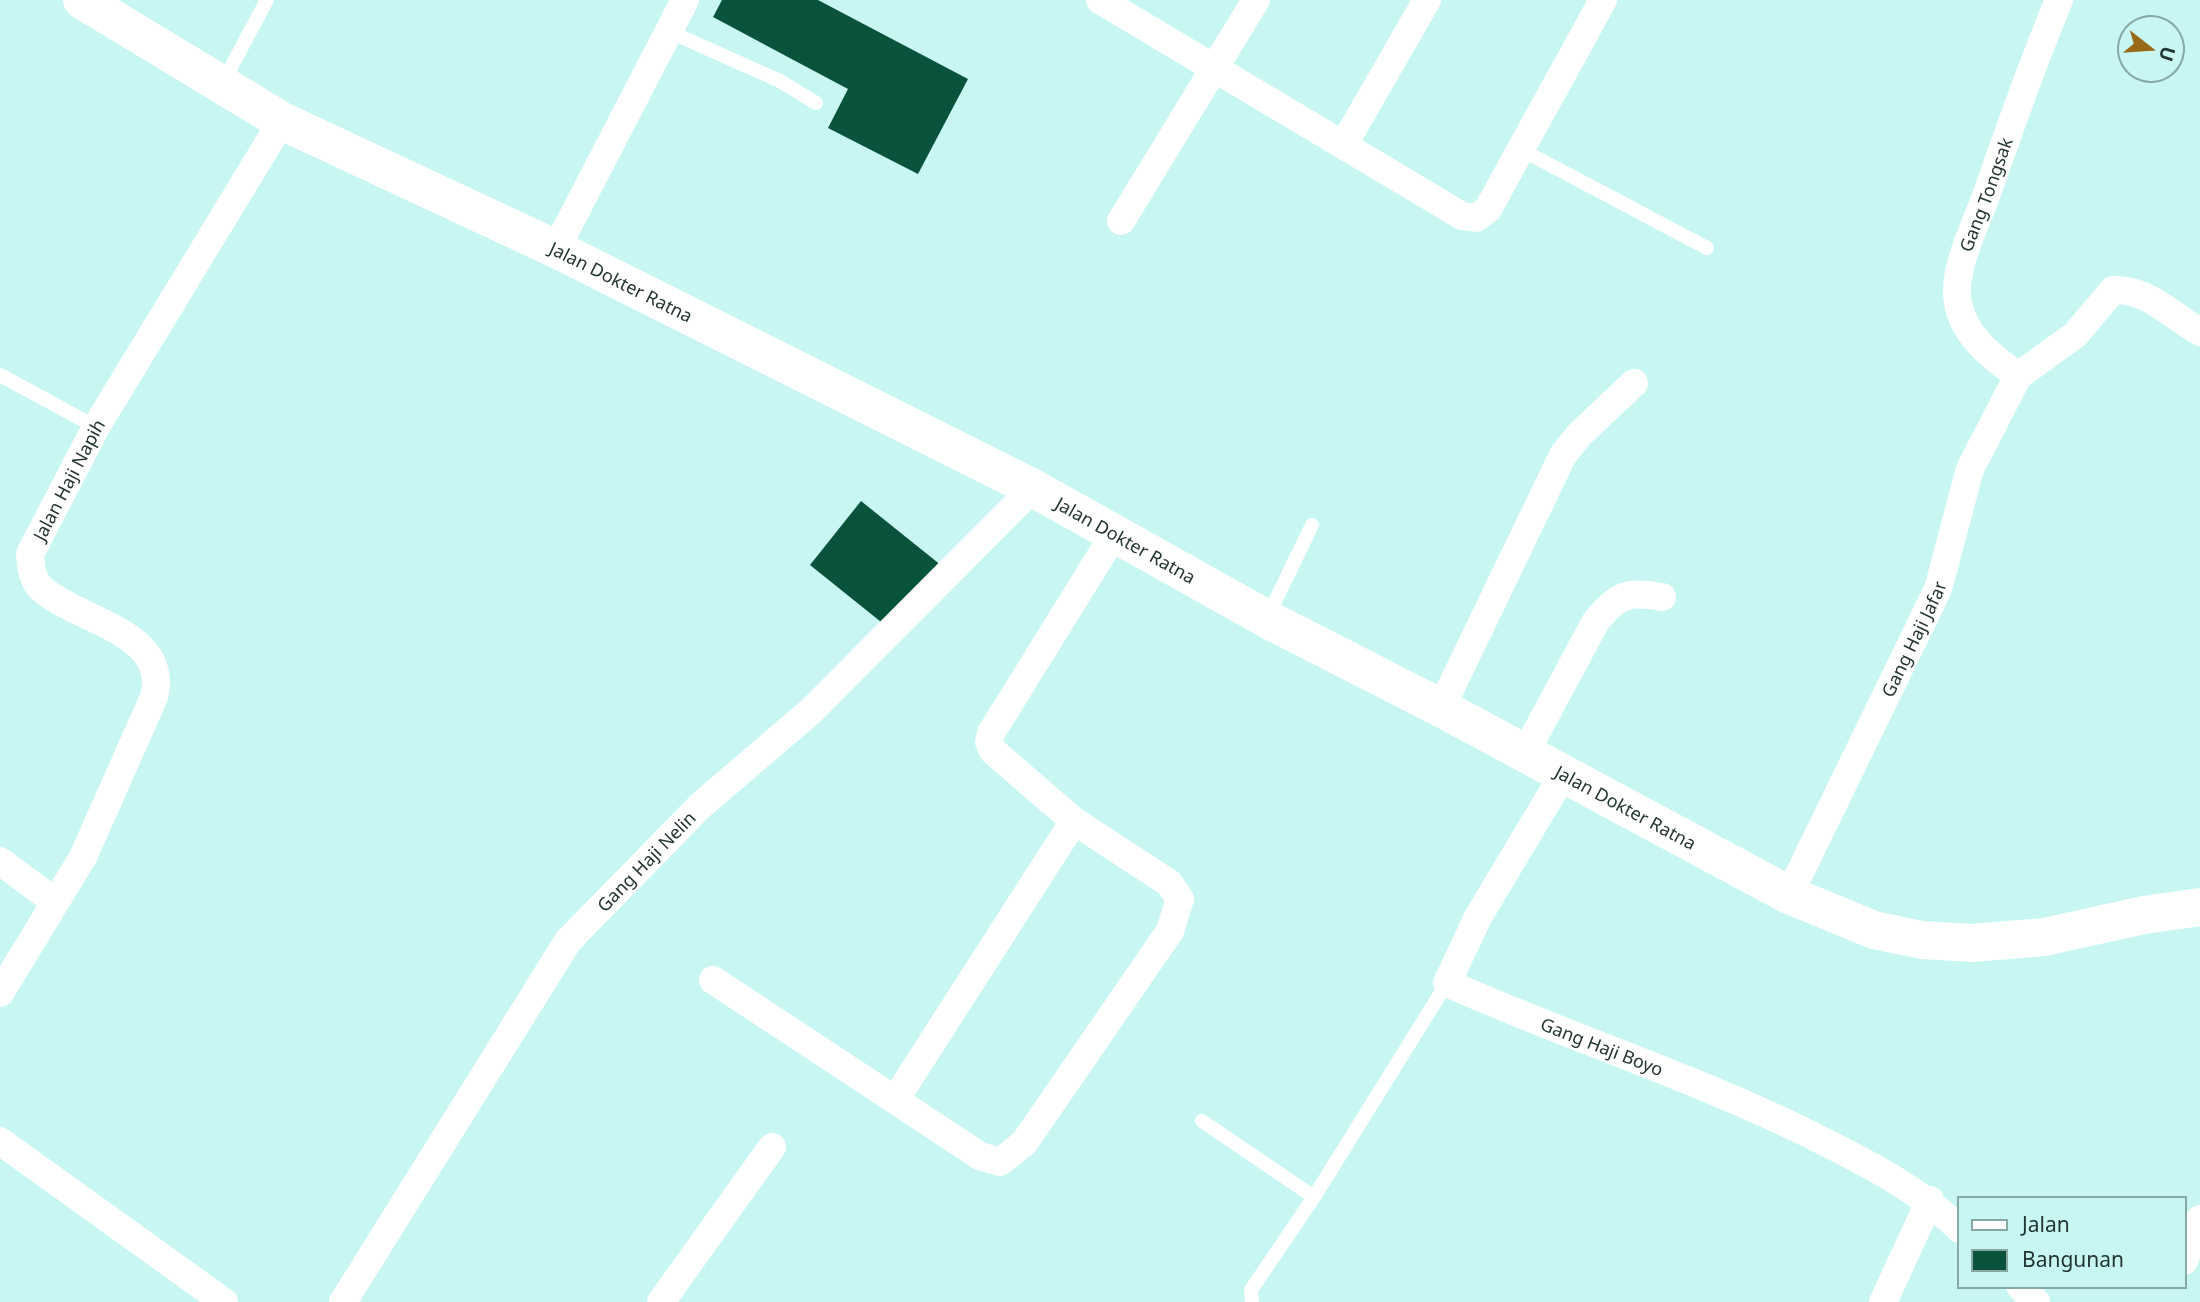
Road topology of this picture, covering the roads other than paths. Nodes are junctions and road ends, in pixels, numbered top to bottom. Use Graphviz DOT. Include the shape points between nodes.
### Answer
graph roads {
  1 [pos="82,0"];
  2 [pos="267,0"];
  3 [pos="685,0"];
  4 [pos="1100,0"];
  5 [pos="1256,0"];
  6 [pos="1427,0"];
  7 [pos="1603,0"];
  8 [pos="2059,0"];
  9 [pos="668,31"];
  10 [pos="1216,68"];
  11 [pos="221,86"];
  12 [pos="816,103"];
  13 [pos="282,121"];
  14 [pos="1344,144"];
  15 [pos="1520,149"];
  16 [pos="1121,221"];
  17 [pos="1707,248"];
  18 [pos="556,249"];
  19 [pos="2200,332"];
  20 [pos="0,375"];
  21 [pos="2018,376"];
  22 [pos="1634,383"];
  23 [pos="96,428"];
  24 [pos="1033,488"];
  25 [pos="1312,525"];
  26 [pos="1115,533"];
  27 [pos="1662,597"];
  28 [pos="1266,619"];
  29 [pos="1441,708"];
  30 [pos="1524,755"];
  31 [pos="1563,775"];
  32 [pos="1074,821"];
  33 [pos="0,861"];
  34 [pos="1789,895"];
  35 [pos="54,901"];
  36 [pos="2200,907"];
  37 [pos="713,980"];
  38 [pos="1447,983"];
  39 [pos="0,993"];
  40 [pos="895,1100"];
  41 [pos="1202,1122"];
  42 [pos="0,1141"];
  43 [pos="772,1147"];
  44 [pos="1314,1197"];
  45 [pos="1930,1200"];
  46 [pos="2200,1219"];
  47 [pos="1958,1227"];
  48 [pos="2186,1256"];
  49 [pos="2022,1288"];
  50 [pos="224,1302"];
  51 [pos="343,1302"];
  52 [pos="661,1302"];
  53 [pos="1252,1302"];
  54 [pos="1883,1302"];
  55 [pos="2036,1302"];
  1 -- 11 [label="street, Jalan Dokter Ratna"];
  2 -- 11 [label="lane"];
  3 -- 9 [label="street"];
  4 -- 10 [label="street"];
  5 -- 10 [label="street"];
  6 -- 14 [label="street"];
  7 -- 15 [label="street"];
  8 -- 21 [label="street, Gang Tongsak" via="1961,266 1958,289 1964,323 1994,359"];
  9 -- 12 [label="lane" via="780,81"];
  9 -- 18 [label="street"];
  10 -- 14 [label="street"];
  10 -- 16 [label="street"];
  11 -- 13 [label="street, Jalan Dokter Ratna"];
  13 -- 18 [label="street, Jalan Dokter Ratna"];
  13 -- 23 [label="street, Jalan Haji Napih"];
  14 -- 15 [label="street" via="1462,216 1476,218 1488,209"];
  15 -- 17 [label="lane"];
  18 -- 24 [label="street, Jalan Dokter Ratna"];
  19 -- 21 [label="street" via="2141,294 2113,290 2075,335"];
  20 -- 23 [label="lane"];
  21 -- 34 [label="street, Gang Haji Jafar" via="1970,469 1938,589"];
  22 -- 29 [label="street" via="1563,455"];
  23 -- 35 [label="street, Jalan Haji Napih" via="30,554 32,573 42,589 131,639 155,664 158,681 83,857"];
  24 -- 26 [label="street, Jalan Dokter Ratna"];
  24 -- 51 [label="street, Gang Haji Nelin" via="811,711 700,806 568,941"];
  25 -- 28 [label="lane"];
  26 -- 28 [label="street, Jalan Dokter Ratna"];
  26 -- 32 [label="street" via="989,743"];
  27 -- 30 [label="street" via="1629,593 1611,602 1596,621"];
  28 -- 29 [label="street, Jalan Dokter Ratna"];
  29 -- 30 [label="street, Jalan Dokter Ratna"];
  30 -- 31 [label="street, Jalan Dokter Ratna"];
  31 -- 34 [label="street, Jalan Dokter Ratna"];
  31 -- 38 [label="street" via="1478,917"];
  32 -- 40 [label="street"];
  32 -- 40 [label="street" via="1169,884 1180,899 1170,931 1024,1143 1000,1162 980,1156"];
  33 -- 35 [label="street"];
  34 -- 36 [label="street, Jalan Dokter Ratna" via="1874,930 1922,940 1972,943 2044,937"];
  35 -- 39 [label="street, Jalan Haji Napih"];
  37 -- 40 [label="street"];
  38 -- 44 [label="lane"];
  38 -- 45 [label="street, Gang Haji Boyo" via="1757,1108 1870,1164"];
  41 -- 44 [label="lane"];
  42 -- 50 [label="street"];
  43 -- 52 [label="street"];
  44 -- 53 [label="lane" via="1251,1290"];
  45 -- 47 [label="street, Gang Haji Boyo"];
  45 -- 54 [label="street"];
  46 -- 48 [label="street"];
  49 -- 55 [label="street"];
}
